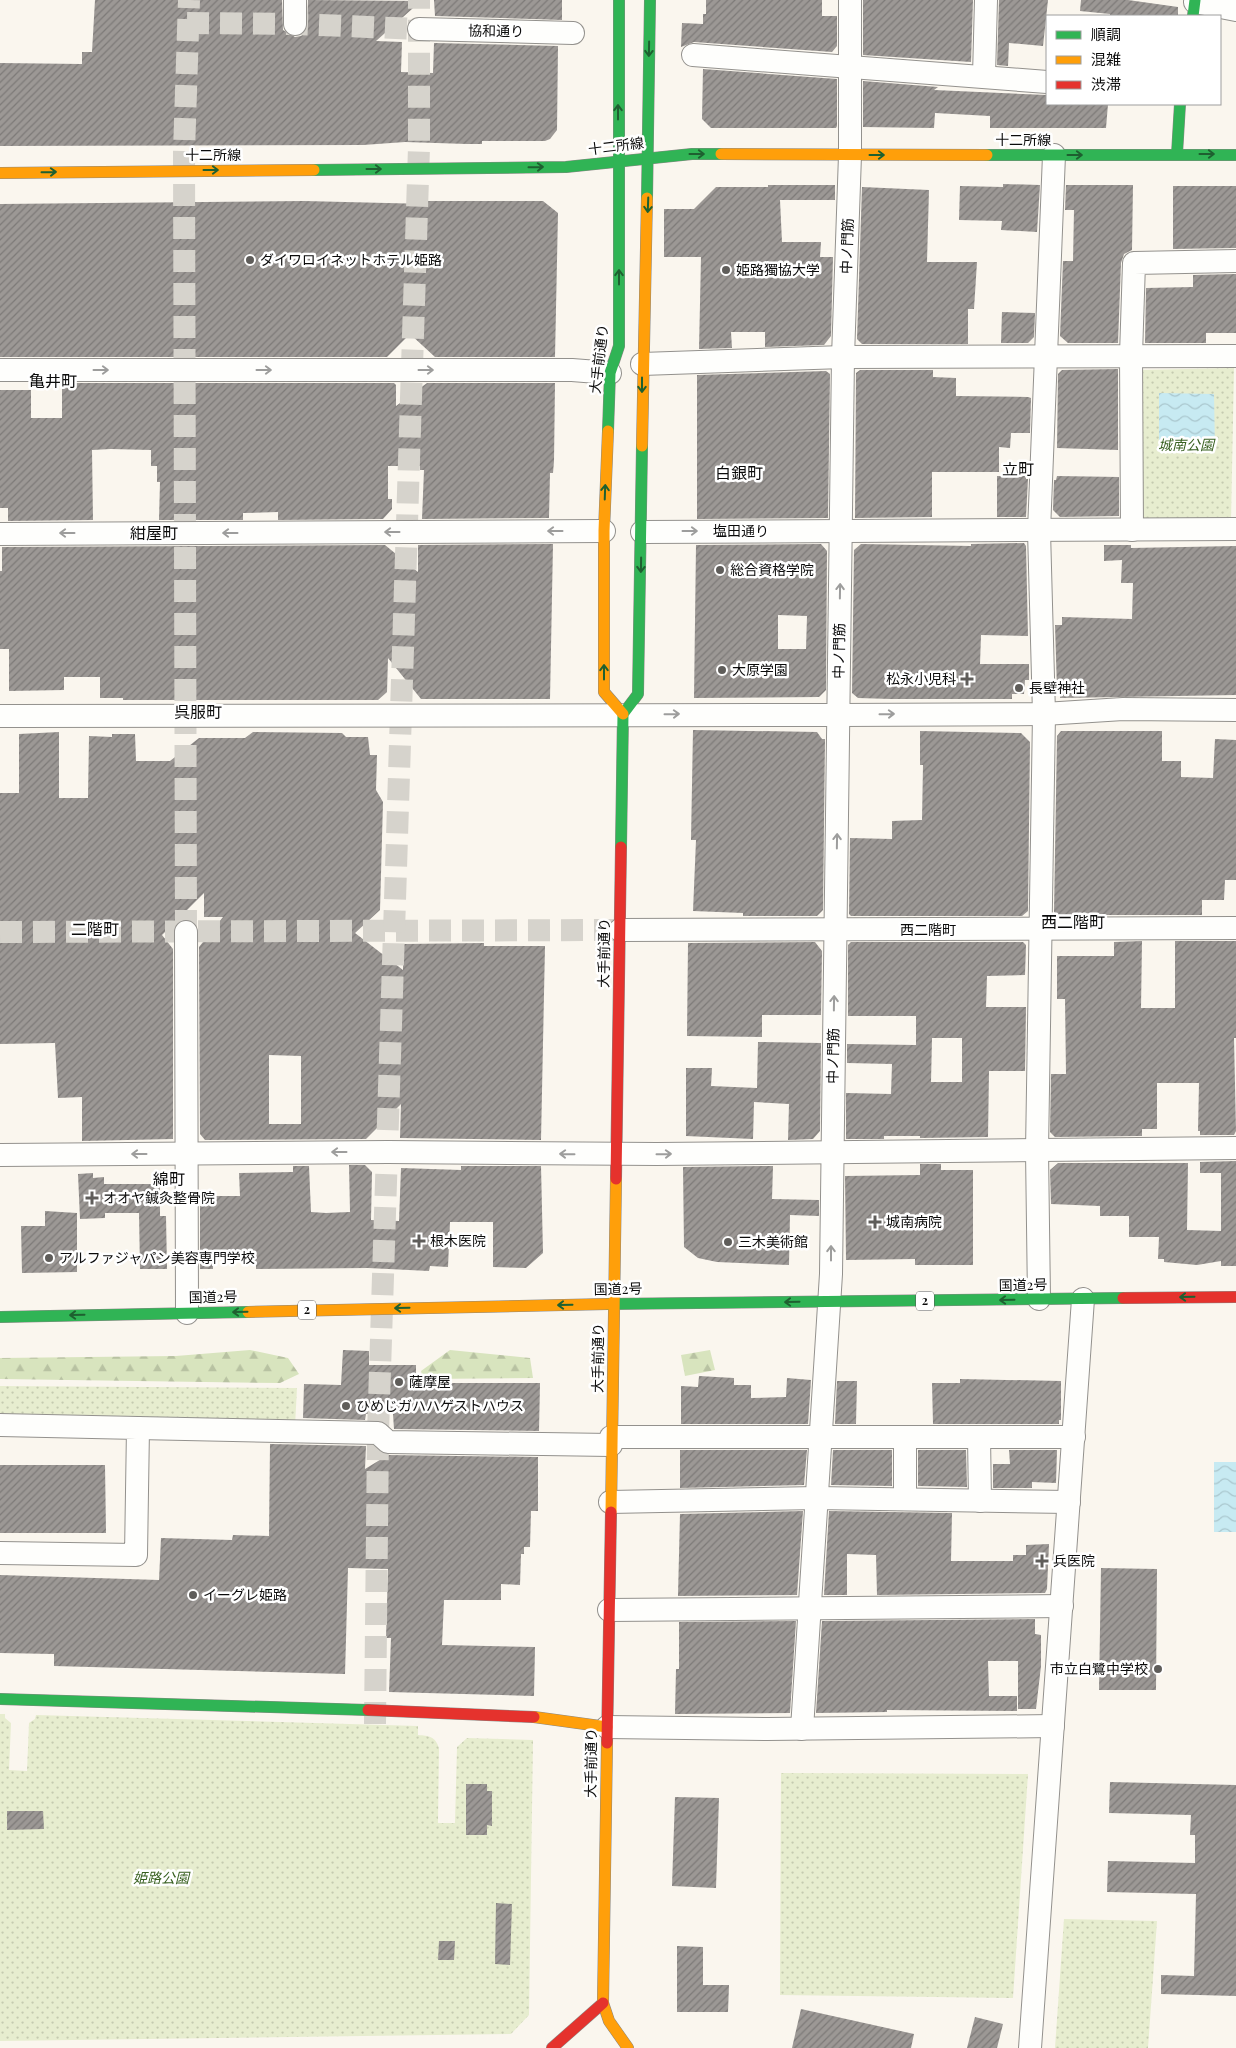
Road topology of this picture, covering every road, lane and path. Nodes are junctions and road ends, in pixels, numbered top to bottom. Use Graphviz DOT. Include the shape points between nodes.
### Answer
graph roads {
  1 [pos="296,0"];
  2 [pos="619,0"];
  3 [pos="650,0"];
  4 [pos="850,0"];
  5 [pos="986,0"];
  6 [pos="1194,6"];
  7 [pos="1236,10"];
  8 [pos="295,24"];
  9 [pos="419,29"];
  10 [pos="572,33"];
  11 [pos="693,55"];
  12 [pos="850,68"];
  13 [pos="984,76"];
  14 [pos="1046,82"];
  15 [pos="1180,105"];
  16 [pos="1177,154"];
  17 [pos="1236,154"];
  18 [pos="850,155"];
  19 [pos="1054,155"];
  20 [pos="648,157"];
  21 [pos="618,161"];
  22 [pos="0,173"];
  23 [pos="1236,261"];
  24 [pos="1045,356"];
  25 [pos="1130,356"];
  26 [pos="1236,356"];
  27 [pos="843,357"];
  28 [pos="642,364"];
  29 [pos="0,370"];
  30 [pos="610,373"];
  31 [pos="1236,529"];
  32 [pos="1132,530"];
  33 [pos="604,531"];
  34 [pos="1039,531"];
  35 [pos="642,532"];
  36 [pos="842,532"];
  37 [pos="0,534"];
  38 [pos="1236,710"];
  39 [pos="623,714"];
  40 [pos="1044,714"];
  41 [pos="838,715"];
  42 [pos="0,716"];
  43 [pos="1236,928"];
  44 [pos="836,929"];
  45 [pos="620,930"];
  46 [pos="1041,930"];
  47 [pos="186,932"];
  48 [pos="1236,1148"];
  49 [pos="1037,1151"];
  50 [pos="832,1152"];
  51 [pos="188,1153"];
  52 [pos="0,1155"];
  53 [pos="616,1155"];
  54 [pos="1236,1297"];
  55 [pos="1083,1299"];
  56 [pos="1039,1300"];
  57 [pos="830,1302"];
  58 [pos="614,1304"];
  59 [pos="188,1313"];
  60 [pos="0,1317"];
  61 [pos="0,1425"];
  62 [pos="138,1428"];
  63 [pos="1074,1436"];
  64 [pos="905,1437"];
  65 [pos="979,1437"];
  66 [pos="821,1438"];
  67 [pos="611,1441"];
  68 [pos="817,1498"];
  69 [pos="905,1499"];
  70 [pos="980,1501"];
  71 [pos="610,1502"];
  72 [pos="1069,1502"];
  73 [pos="0,1553"];
  74 [pos="1062,1606"];
  75 [pos="810,1609"];
  76 [pos="609,1610"];
  77 [pos="0,1700"];
  78 [pos="607,1726"];
  79 [pos="1053,1726"];
  80 [pos="802,1729"];
  81 [pos="602,2003"];
  82 [pos="552,2048"];
  83 [pos="628,2048"];
  84 [pos="1030,2048"];
  1 -- 8 [label="street"];
  21 -- 2 [label="main road, 大手前通り, one-way"];
  3 -- 20 [label="main road, one-way"];
  4 -- 12 [label="street, 中ノ門筋"];
  5 -- 13 [label="street"];
  6 -- 7 [label="street"];
  9 -- 10 [label="street, 協和通り"];
  11 -- 12 [label="street"];
  12 -- 13 [label="street"];
  12 -- 18 [label="street, 中ノ門筋"];
  13 -- 14 [label="street"];
  15 -- 16 [label="main road"];
  16 -- 17 [label="main road, 十二所線, one-way"];
  19 -- 16 [label="main road, 十二所線, one-way"];
  18 -- 19 [label="main road, 十二所線, one-way"];
  20 -- 18 [label="main road, 十二所線, one-way" via="692,154"];
  18 -- 27 [label="street, 中ノ門筋"];
  19 -- 24 [label="street"];
  20 -- 21 [label="main road, 十二所線"];
  20 -- 28 [label="main road, one-way"];
  22 -- 21 [label="main road, 十二所線, one-way" via="566,167"];
  30 -- 21 [label="main road, 大手前通り, one-way" via="618,346"];
  23 -- 25 [label="street" via="1134,263"];
  24 -- 25 [label="street"];
  24 -- 27 [label="street"];
  24 -- 34 [label="street"];
  25 -- 26 [label="street"];
  25 -- 32 [label="street"];
  27 -- 28 [label="street"];
  27 -- 36 [label="street, 中ノ門筋"];
  28 -- 35 [label="main road, one-way"];
  29 -- 30 [label="street, one-way" via="572,370"];
  33 -- 30 [label="main road, 大手前通り, one-way"];
  31 -- 32 [label="street, 塩田通り"];
  32 -- 34 [label="street, 塩田通り"];
  33 -- 37 [label="street, one-way"];
  39 -- 33 [label="main road, 大手前通り, one-way" via="604,692"];
  34 -- 36 [label="street, 塩田通り"];
  34 -- 40 [label="street"];
  35 -- 36 [label="street, 塩田通り, one-way"];
  35 -- 39 [label="main road, one-way" via="638,694"];
  41 -- 36 [label="street, 中ノ門筋, one-way"];
  38 -- 40 [label="street" via="1123,709"];
  39 -- 41 [label="street, one-way"];
  39 -- 42 [label="street"];
  39 -- 45 [label="main road, 大手前通り"];
  41 -- 40 [label="street, one-way"];
  40 -- 46 [label="street"];
  44 -- 41 [label="street, 中ノ門筋, one-way"];
  43 -- 46 [label="street, 西二階町"];
  44 -- 45 [label="street, 西二階町"];
  44 -- 46 [label="street, 西二階町"];
  50 -- 44 [label="street, 中ノ門筋, one-way"];
  45 -- 53 [label="main road, 大手前通り"];
  46 -- 49 [label="street"];
  47 -- 51 [label="street"];
  48 -- 49 [label="street"];
  49 -- 50 [label="street"];
  49 -- 56 [label="street"];
  53 -- 50 [label="street, one-way"];
  57 -- 50 [label="street, 中ノ門筋, one-way"];
  51 -- 52 [label="street, one-way"];
  53 -- 51 [label="street, one-way"];
  51 -- 59 [label="street"];
  53 -- 58 [label="main road, 大手前通り"];
  54 -- 55 [label="main road, 国道2号 / 2, one-way"];
  55 -- 56 [label="main road, 国道2号 / 2"];
  55 -- 63 [label="street"];
  56 -- 57 [label="main road, 国道2号 / 2, one-way"];
  57 -- 58 [label="main road, 国道2号 / 2, one-way"];
  57 -- 66 [label="street, 中ノ門筋"];
  58 -- 59 [label="main road, 国道2号 / 2, one-way"];
  58 -- 67 [label="main road, 大手前通り"];
  59 -- 60 [label="main road, 国道2号 / 2, one-way"];
  61 -- 62 [label="street"];
  62 -- 67 [label="street" via="378,1433 388,1442"];
  62 -- 73 [label="street" via="136,1555"];
  63 -- 65 [label="street"];
  63 -- 72 [label="street"];
  64 -- 65 [label="street"];
  64 -- 66 [label="street"];
  64 -- 69 [label="street"];
  65 -- 70 [label="street"];
  66 -- 67 [label="street"];
  66 -- 68 [label="street, 中ノ門筋"];
  67 -- 71 [label="main road, 大手前通り"];
  68 -- 69 [label="street"];
  68 -- 71 [label="street"];
  68 -- 75 [label="street, 中ノ門筋"];
  69 -- 70 [label="street"];
  70 -- 72 [label="street"];
  71 -- 76 [label="main road, 大手前通り"];
  72 -- 74 [label="street"];
  74 -- 75 [label="street"];
  74 -- 79 [label="street"];
  75 -- 76 [label="street"];
  75 -- 80 [label="street, 中ノ門筋"];
  76 -- 78 [label="main road, 大手前通り"];
  77 -- 78 [label="main road" via="375,1710 553,1718"];
  78 -- 80 [label="street"];
  78 -- 81 [label="main road, 大手前通り"];
  79 -- 80 [label="street"];
  79 -- 84 [label="street"];
  81 -- 82 [label="main road"];
  81 -- 83 [label="main road" via="609,2021"];
}
